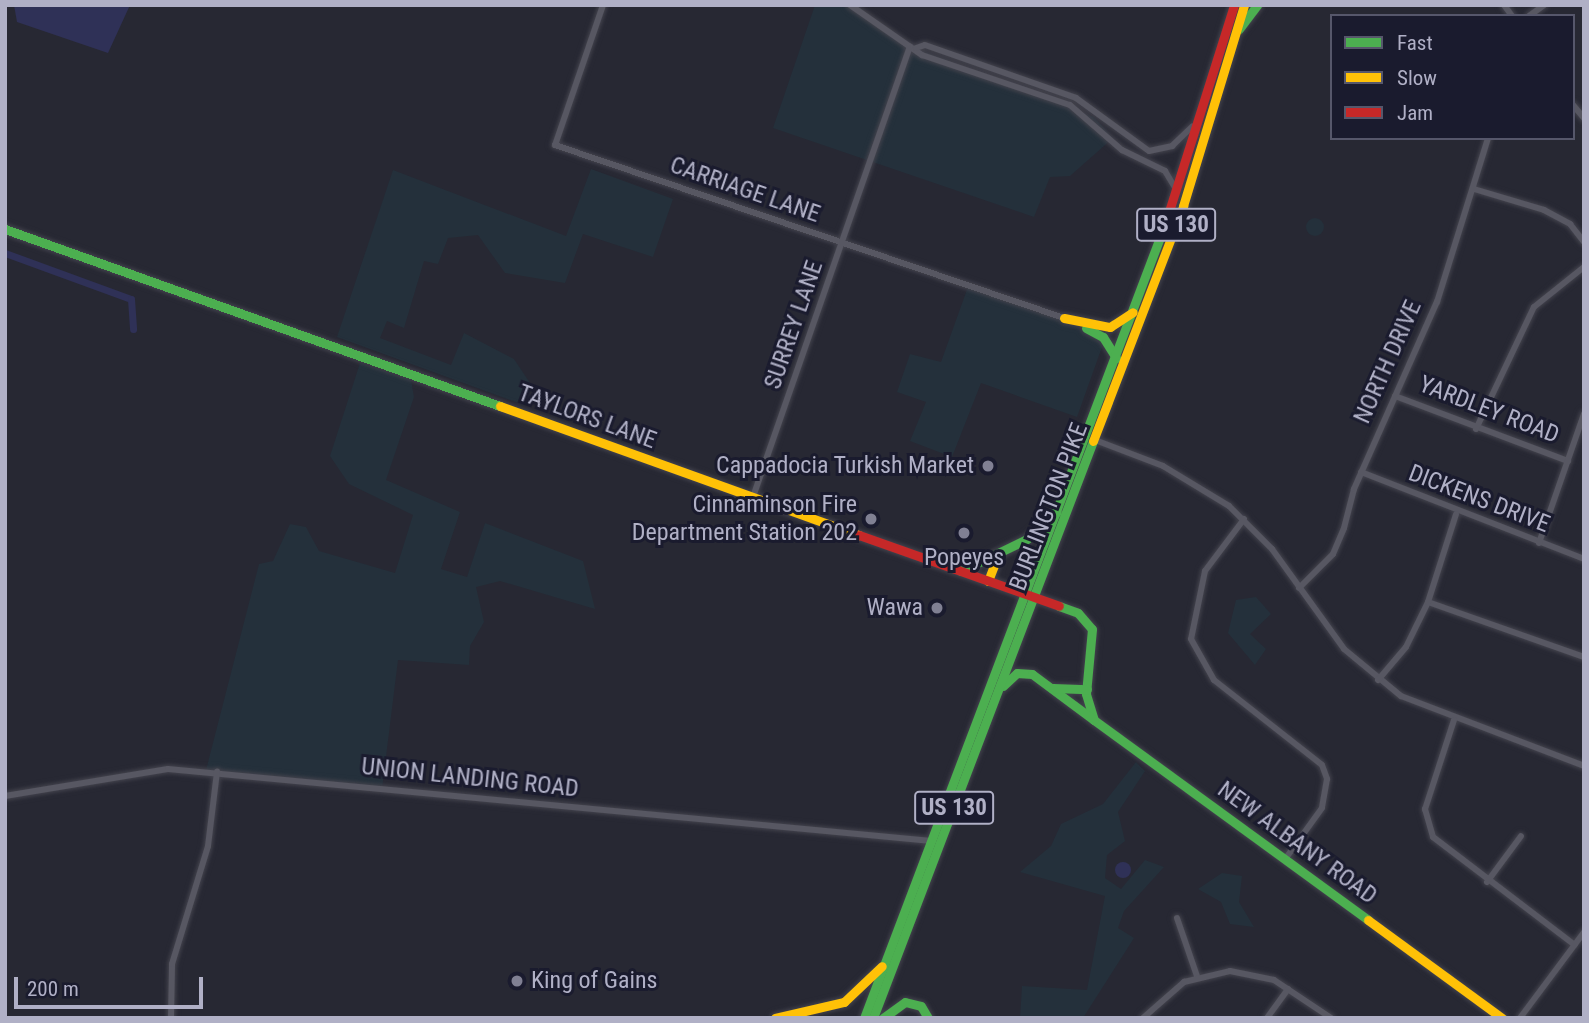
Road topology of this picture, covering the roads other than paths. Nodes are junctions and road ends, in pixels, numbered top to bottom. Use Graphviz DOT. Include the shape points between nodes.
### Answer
graph roads {
  1 [pos="603,5"];
  2 [pos="850,5"];
  3 [pos="1234,5"];
  4 [pos="1244,5"];
  5 [pos="1257,5"];
  6 [pos="1235,34"];
  7 [pos="913,48"];
  8 [pos="1204,110"];
  9 [pos="1487,140"];
  10 [pos="1474,189"];
  11 [pos="1178,194"];
  12 [pos="5,229"];
  13 [pos="1584,242"];
  14 [pos="843,244"];
  15 [pos="1584,267"];
  16 [pos="1136,307"];
  17 [pos="1064,318"];
  18 [pos="1116,358"];
  19 [pos="1395,396"];
  20 [pos="1584,414"];
  21 [pos="1476,429"];
  22 [pos="1095,440"];
  23 [pos="1568,461"];
  24 [pos="1361,472"];
  25 [pos="753,497"];
  26 [pos="1059,510"];
  27 [pos="1456,514"];
  28 [pos="1244,519"];
  29 [pos="1539,544"];
  30 [pos="999,556"];
  31 [pos="1584,559"];
  32 [pos="961,571"];
  33 [pos="988,581"];
  34 [pos="1299,588"];
  35 [pos="1031,596"];
  36 [pos="1428,602"];
  37 [pos="1584,657"];
  38 [pos="1378,680"];
  39 [pos="1051,687"];
  40 [pos="1001,688"];
  41 [pos="1087,689"];
  42 [pos="1094,720"];
  43 [pos="1454,720"];
  44 [pos="1584,766"];
  45 [pos="217,772"];
  46 [pos="5,796"];
  47 [pos="1521,836"];
  48 [pos="933,841"];
  49 [pos="1286,858"];
  50 [pos="1488,882"];
  51 [pos="1177,918"];
  52 [pos="1584,933"];
  53 [pos="1575,945"];
  54 [pos="886,962"];
  55 [pos="1197,976"];
  56 [pos="1288,989"];
  57 [pos="171,1018"];
  58 [pos="775,1018"];
  59 [pos="864,1018"];
  60 [pos="873,1018"];
  61 [pos="883,1018"];
  62 [pos="928,1018"];
  63 [pos="1143,1018"];
  64 [pos="1267,1018"];
  65 [pos="1331,1018"];
  66 [pos="1502,1018"];
  67 [pos="1520,1018"];
  1 -- 14 [label="street, CARRIAGE LANE" via="555,145"];
  2 -- 7 [label="street"];
  3 -- 8 [label="main road, BURLINGTON PIKE / US 130"];
  4 -- 6 [label="main road, BURLINGTON PIKE / US 130"];
  5 -- 6 [label="main road"];
  6 -- 22 [label="main road, BURLINGTON PIKE / US 130" via="1183,206"];
  7 -- 8 [label="street" via="925,45 1076,97 1149,150 1179,141"];
  7 -- 11 [label="street" via="1070,105 1122,150 1165,171"];
  7 -- 14 [label="street, SURREY LANE"];
  8 -- 11 [label="main road, BURLINGTON PIKE / US 130"];
  9 -- 10 [label="street, NORTH DRIVE"];
  10 -- 13 [label="street" via="1544,210 1570,224"];
  10 -- 19 [label="street, NORTH DRIVE" via="1437,302"];
  11 -- 16 [label="main road, BURLINGTON PIKE / US 130"];
  12 -- 25 [label="main road, TAYLORS LANE"];
  14 -- 17 [label="street, CARRIAGE LANE"];
  14 -- 25 [label="street, SURREY LANE"];
  15 -- 21 [label="street" via="1534,307"];
  16 -- 17 [label="main road" via="1110,327"];
  16 -- 18 [label="main road, BURLINGTON PIKE / US 130"];
  17 -- 18 [label="main road" via="1100,335"];
  18 -- 26 [label="main road, BURLINGTON PIKE / US 130"];
  19 -- 21 [label="street, YARDLEY ROAD"];
  19 -- 24 [label="street, NORTH DRIVE"];
  20 -- 23 [label="street"];
  21 -- 23 [label="street, YARDLEY ROAD"];
  22 -- 28 [label="street" via="1163,466"];
  22 -- 35 [label="main road, BURLINGTON PIKE / US 130"];
  23 -- 29 [label="street"];
  24 -- 27 [label="street, DICKENS DRIVE"];
  24 -- 34 [label="street, NORTH DRIVE" via="1333,554"];
  25 -- 32 [label="main road, TAYLORS LANE"];
  26 -- 30 [label="main road"];
  26 -- 35 [label="main road, BURLINGTON PIKE / US 130"];
  27 -- 29 [label="street, DICKENS DRIVE"];
  27 -- 36 [label="street"];
  28 -- 34 [label="street"];
  28 -- 49 [label="street" via="1205,571 1191,639 1214,680 1322,765 1327,779 1322,808"];
  29 -- 31 [label="street, DICKENS DRIVE"];
  30 -- 32 [label="main road"];
  30 -- 33 [label="main road"];
  32 -- 33 [label="main road, TAYLORS LANE"];
  33 -- 35 [label="main road, TAYLORS LANE"];
  34 -- 38 [label="street" via="1344,649"];
  35 -- 40 [label="main road, BURLINGTON PIKE / US 130"];
  35 -- 41 [label="main road, TAYLORS LANE" via="1078,613 1092,628"];
  35 -- 48 [label="main road, BURLINGTON PIKE / US 130"];
  36 -- 37 [label="street"];
  36 -- 38 [label="street" via="1406,647"];
  38 -- 43 [label="street"];
  39 -- 40 [label="main road" via="1025,672"];
  39 -- 41 [label="main road"];
  39 -- 42 [label="main road, NEW ALBANY ROAD"];
  40 -- 60 [label="main road, BURLINGTON PIKE / US 130"];
  41 -- 42 [label="main road"];
  42 -- 49 [label="main road, NEW ALBANY ROAD"];
  43 -- 44 [label="street"];
  43 -- 50 [label="street" via="1426,802 1427,823 1444,849"];
  45 -- 46 [label="street, UNION LANDING ROAD" via="144,769"];
  45 -- 48 [label="street, UNION LANDING ROAD"];
  45 -- 57 [label="street" via="208,846 172,964"];
  47 -- 50 [label="street"];
  48 -- 54 [label="main road, BURLINGTON PIKE / US 130"];
  49 -- 66 [label="main road, NEW ALBANY ROAD"];
  50 -- 53 [label="street"];
  51 -- 55 [label="street"];
  52 -- 53 [label="street"];
  53 -- 67 [label="street"];
  54 -- 58 [label="main road" via="844,1002"];
  54 -- 59 [label="main road, BURLINGTON PIKE / US 130"];
  55 -- 56 [label="street" via="1252,973"];
  55 -- 63 [label="street" via="1171,989"];
  56 -- 64 [label="street"];
  56 -- 65 [label="street"];
  61 -- 62 [label="main road" via="905,1002 921,1006"];
}
